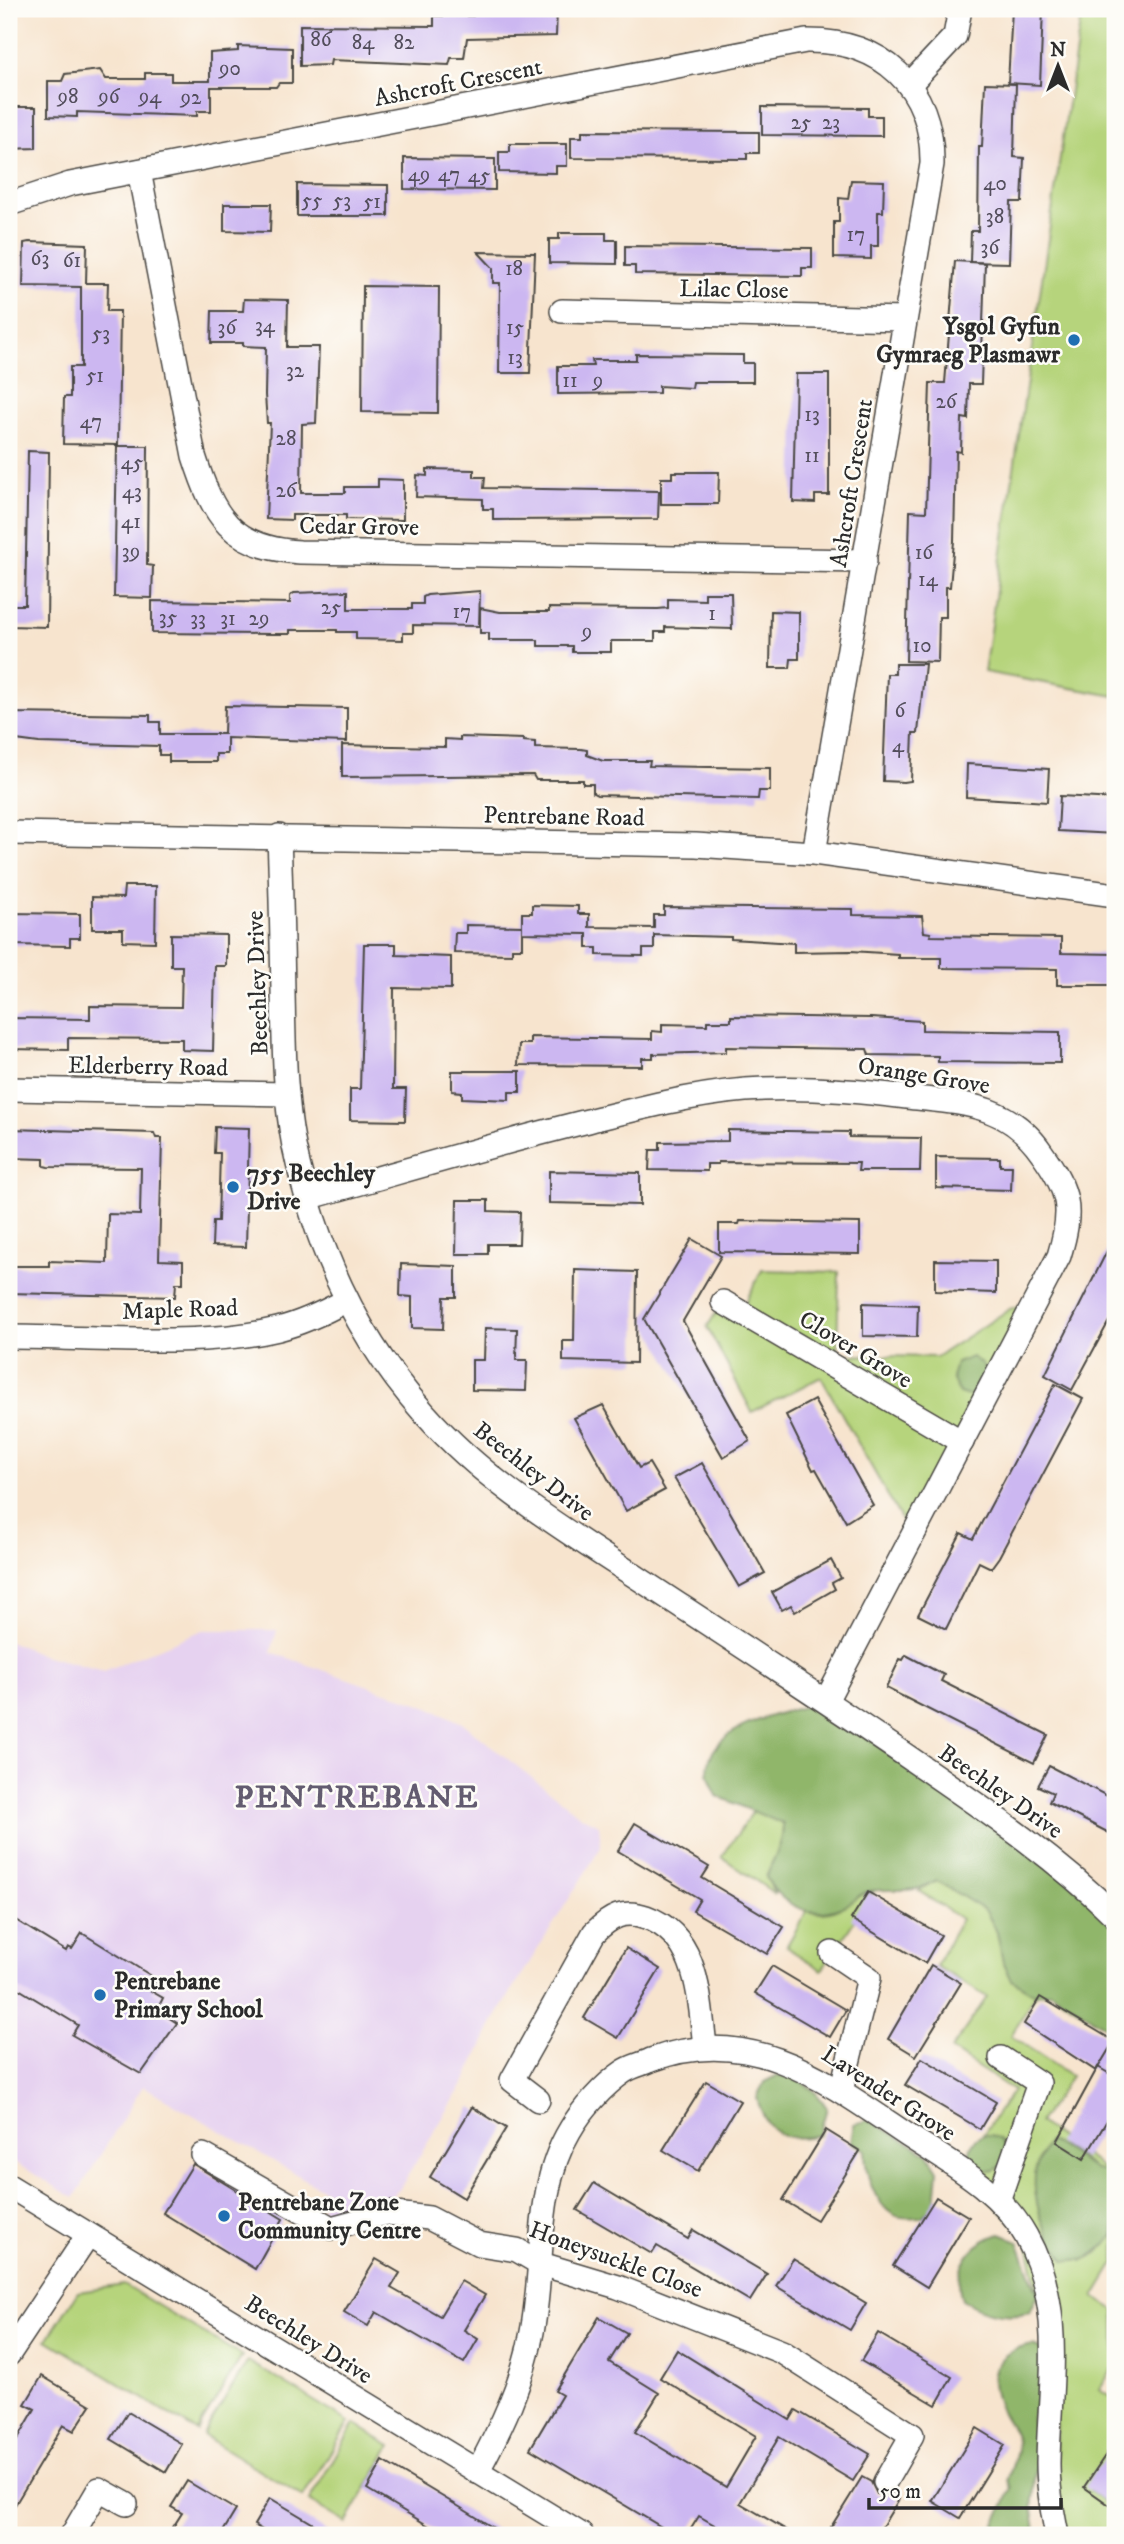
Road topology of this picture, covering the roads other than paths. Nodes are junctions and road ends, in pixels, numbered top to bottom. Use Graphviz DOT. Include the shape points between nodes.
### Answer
graph roads {
  1 [pos="960,9"];
  2 [pos="909,85"];
  3 [pos="139,170"];
  4 [pos="9,204"];
  5 [pos="562,311"];
  6 [pos="904,319"];
  7 [pos="865,561"];
  8 [pos="9,833"];
  9 [pos="279,836"];
  10 [pos="814,853"];
  11 [pos="1115,895"];
  12 [pos="9,1089"];
  13 [pos="287,1094"];
  14 [pos="307,1198"];
  15 [pos="347,1300"];
  16 [pos="723,1302"];
  17 [pos="9,1337"];
  18 [pos="962,1442"];
  19 [pos="825,1701"];
  20 [pos="1115,1916"];
  21 [pos="832,1953"];
  22 [pos="705,2046"];
  23 [pos="1001,2058"];
  24 [pos="841,2091"];
  25 [pos="538,2100"];
  26 [pos="203,2155"];
  27 [pos="9,2186"];
  28 [pos="999,2199"];
  29 [pos="88,2235"];
  30 [pos="541,2264"];
  31 [pos="9,2354"];
  32 [pos="477,2472"];
  33 [pos="885,2482"];
  34 [pos="126,2504"];
  35 [pos="72,2535"];
  36 [pos="582,2535"];
  37 [pos="1056,2535"];
  1 -- 2 [label="street" via="955,36"];
  2 -- 3 [label="street, Ashcroft Crescent" via="893,68 861,49 806,41"];
  2 -- 6 [label="street, Ashcroft Crescent" via="924,112 932,155"];
  3 -- 4 [label="street, Ashcroft Crescent" via="70,184"];
  3 -- 7 [label="street, Cedar Grove" via="194,456 215,510 249,540 300,552"];
  5 -- 6 [label="street, Lilac Close"];
  6 -- 7 [label="street, Ashcroft Crescent"];
  7 -- 10 [label="street, Ashcroft Crescent"];
  8 -- 9 [label="street, Pentrebane Road"];
  9 -- 10 [label="street, Pentrebane Road" via="696,845"];
  9 -- 13 [label="street, Beechley Drive"];
  10 -- 11 [label="street, Pentrebane Road"];
  12 -- 13 [label="street, Elderberry Road"];
  13 -- 14 [label="street, Beechley Drive"];
  14 -- 15 [label="street, Beechley Drive"];
  14 -- 18 [label="street, Orange Grove" via="510,1140 698,1097 762,1089 831,1088 986,1107 1035,1142 1065,1192 1068,1225 1053,1267"];
  15 -- 17 [label="street, Maple Road" via="279,1329 230,1337"];
  15 -- 19 [label="street, Beechley Drive" via="385,1364 425,1415 481,1470 537,1512"];
  16 -- 18 [label="street, Clover Grove"];
  18 -- 19 [label="street, Orange Grove"];
  19 -- 20 [label="street, Beechley Drive" via="1012,1829 1079,1881"];
  21 -- 24 [label="street" via="869,1978"];
  22 -- 24 [label="street, Lavender Grove" via="764,2056 800,2068"];
  22 -- 25 [label="street" via="690,1957 674,1933 632,1912 610,1917 594,1933 512,2080"];
  22 -- 30 [label="street, Lavender Grove" via="667,2054 624,2071 570,2129 557,2157 546,2202"];
  23 -- 28 [label="street" via="1039,2083"];
  24 -- 28 [label="street, Lavender Grove"];
  26 -- 30 [label="street, Honeysuckle Close" via="331,2228 387,2213 429,2218 479,2244 517,2249"];
  27 -- 29 [label="street, Beechley Drive"];
  28 -- 37 [label="street, Lavender Grove" via="1026,2236 1053,2321 1055,2368 1048,2463"];
  29 -- 31 [label="street"];
  29 -- 32 [label="street, Beechley Drive"];
  30 -- 32 [label="street, Lavender Grove" via="522,2372 502,2426"];
  30 -- 33 [label="street, Honeysuckle Close" via="686,2312 793,2359 912,2435"];
  32 -- 36 [label="street, Beechley Drive"];
  34 -- 35 [label="street" via="99,2489"];
}
